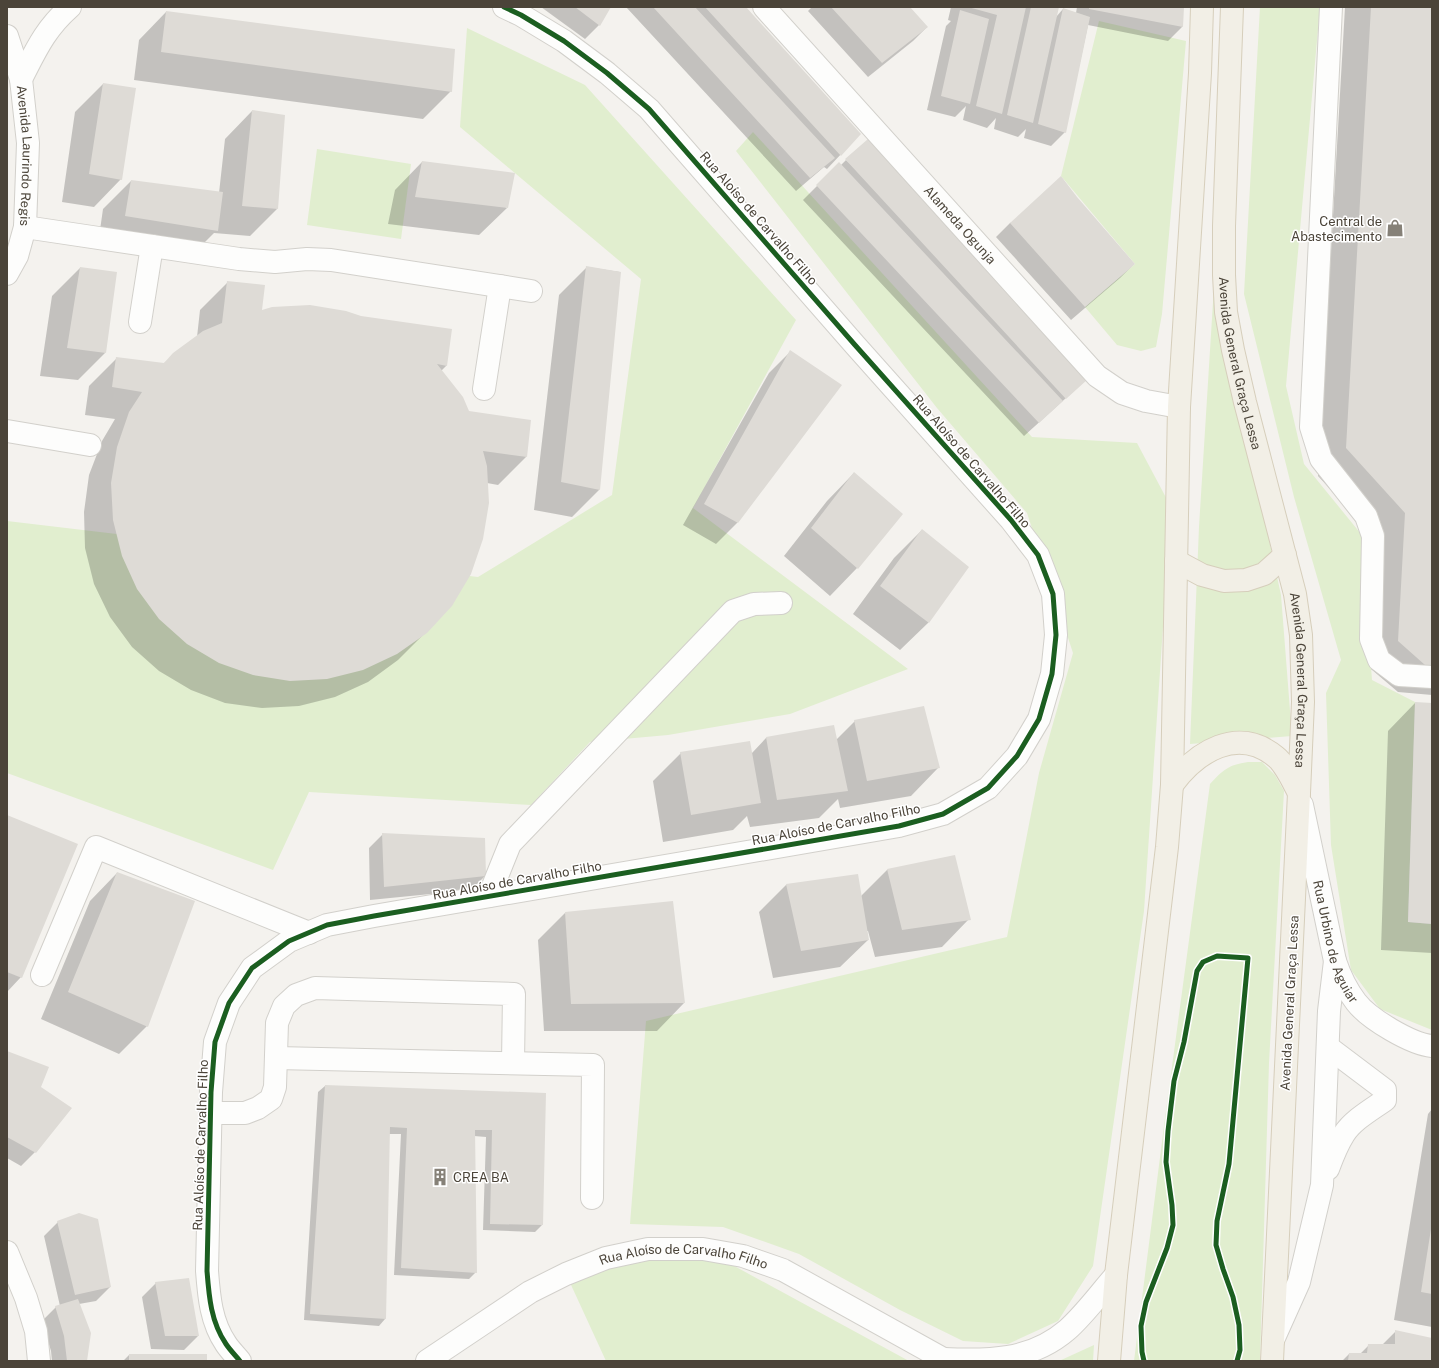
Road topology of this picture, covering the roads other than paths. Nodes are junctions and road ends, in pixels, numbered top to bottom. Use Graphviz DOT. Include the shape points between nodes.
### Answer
graph roads {
  1 [pos="70,7"];
  2 [pos="504,7"];
  3 [pos="764,7"];
  4 [pos="1202,7"];
  5 [pos="1232,7"];
  6 [pos="1331,7"];
  7 [pos="7,36"];
  8 [pos="21,79"];
  9 [pos="25,227"];
  10 [pos="152,246"];
  11 [pos="7,274"];
  12 [pos="500,286"];
  13 [pos="531,292"];
  14 [pos="140,322"];
  15 [pos="484,389"];
  16 [pos="1179,407"];
  17 [pos="7,431"];
  18 [pos="90,445"];
  19 [pos="1284,555"];
  20 [pos="1176,562"];
  21 [pos="781,603"];
  22 [pos="1432,677"];
  23 [pos="1172,785"];
  24 [pos="1299,793"];
  25 [pos="489,896"];
  26 [pos="309,933"];
  27 [pos="1335,961"];
  28 [pos="42,976"];
  29 [pos="1432,1046"];
  30 [pos="1328,1047"];
  31 [pos="276,1058"];
  32 [pos="513,1063"];
  33 [pos="210,1113"];
  34 [pos="1322,1186"];
  35 [pos="592,1198"];
  36 [pos="7,1252"];
  37 [pos="1116,1275"];
  38 [pos="1272,1351"];
  39 [pos="945,1360"];
  40 [pos="39,1361"];
  41 [pos="240,1361"];
  42 [pos="427,1361"];
  43 [pos="1109,1361"];
  1 -- 8 [label="street" via="52,24 39,42"];
  2 -- 25 [label="street, Rua Aloíso de Carvalho Filho" via="564,41 649,109 1011,520 1038,555 1053,594 1056,635 1052,674 1039,718 1017,756 988,788 943,814 900,826"];
  3 -- 16 [label="street, Alameda Ogunja" via="1097,376 1122,393 1146,401"];
  4 -- 16 [label="main road"];
  5 -- 19 [label="main road, Avenida General Graça Lessa" via="1224,226 1226,312 1243,395"];
  6 -- 22 [label="street" via="1311,427 1320,459 1366,516 1373,536 1371,639 1379,660 1399,675"];
  7 -- 8 [label="street, Avenida Laurindo Regis"];
  8 -- 9 [label="street, Avenida Laurindo Regis" via="28,143"];
  9 -- 10 [label="street"];
  9 -- 11 [label="street, Avenida Laurindo Regis" via="17,256"];
  10 -- 12 [label="street" via="268,262 331,260"];
  10 -- 14 [label="street"];
  12 -- 13 [label="street"];
  12 -- 15 [label="street"];
  16 -- 20 [label="main road"];
  17 -- 18 [label="street"];
  19 -- 20 [label="main road" via="1264,574 1246,580 1224,580 1202,575"];
  19 -- 24 [label="main road, Avenida General Graça Lessa" via="1295,594 1301,635 1303,702"];
  20 -- 23 [label="main road"];
  21 -- 25 [label="street" via="754,604 733,611 510,844"];
  23 -- 24 [label="main road" via="1189,764 1205,753 1223,744 1245,742 1263,748 1277,757"];
  23 -- 37 [label="main road" via="1167,847"];
  24 -- 27 [label="street, Rua Urbino de Aguiar"];
  24 -- 38 [label="main road, Avenida General Graça Lessa"];
  25 -- 26 [label="street, Rua Aloíso de Carvalho Filho" via="327,925"];
  26 -- 28 [label="street" via="96,847"];
  26 -- 33 [label="street, Rua Aloíso de Carvalho Filho" via="289,941 252,968 229,1003 215,1042"];
  27 -- 29 [label="street, Rua Urbino de Aguiar" via="1342,982 1356,1003 1381,1023 1406,1037"];
  27 -- 30 [label="street"];
  30 -- 34 [label="street"];
  30 -- 34 [label="street" via="1385,1090 1385,1100 1356,1120 1344,1134"];
  31 -- 32 [label="street"];
  31 -- 32 [label="street" via="277,1023 284,1006 296,994 315,988 514,994"];
  31 -- 33 [label="street" via="275,1086 271,1099 245,1114"];
  32 -- 35 [label="street" via="593,1065"];
  33 -- 41 [label="street, Rua Aloíso de Carvalho Filho" via="207,1271 209,1298 215,1322 226,1344"];
  34 -- 38 [label="street" via="1299,1282"];
  36 -- 40 [label="street" via="36,1331"];
  37 -- 39 [label="street, Rua Aloíso de Carvalho Filho" via="1067,1330 1042,1348 1011,1357 976,1361"];
  37 -- 43 [label="main road"];
  39 -- 42 [label="street, Rua Aloíso de Carvalho Filho" via="783,1270 743,1256 703,1249 648,1249 606,1258 530,1292"];
}
